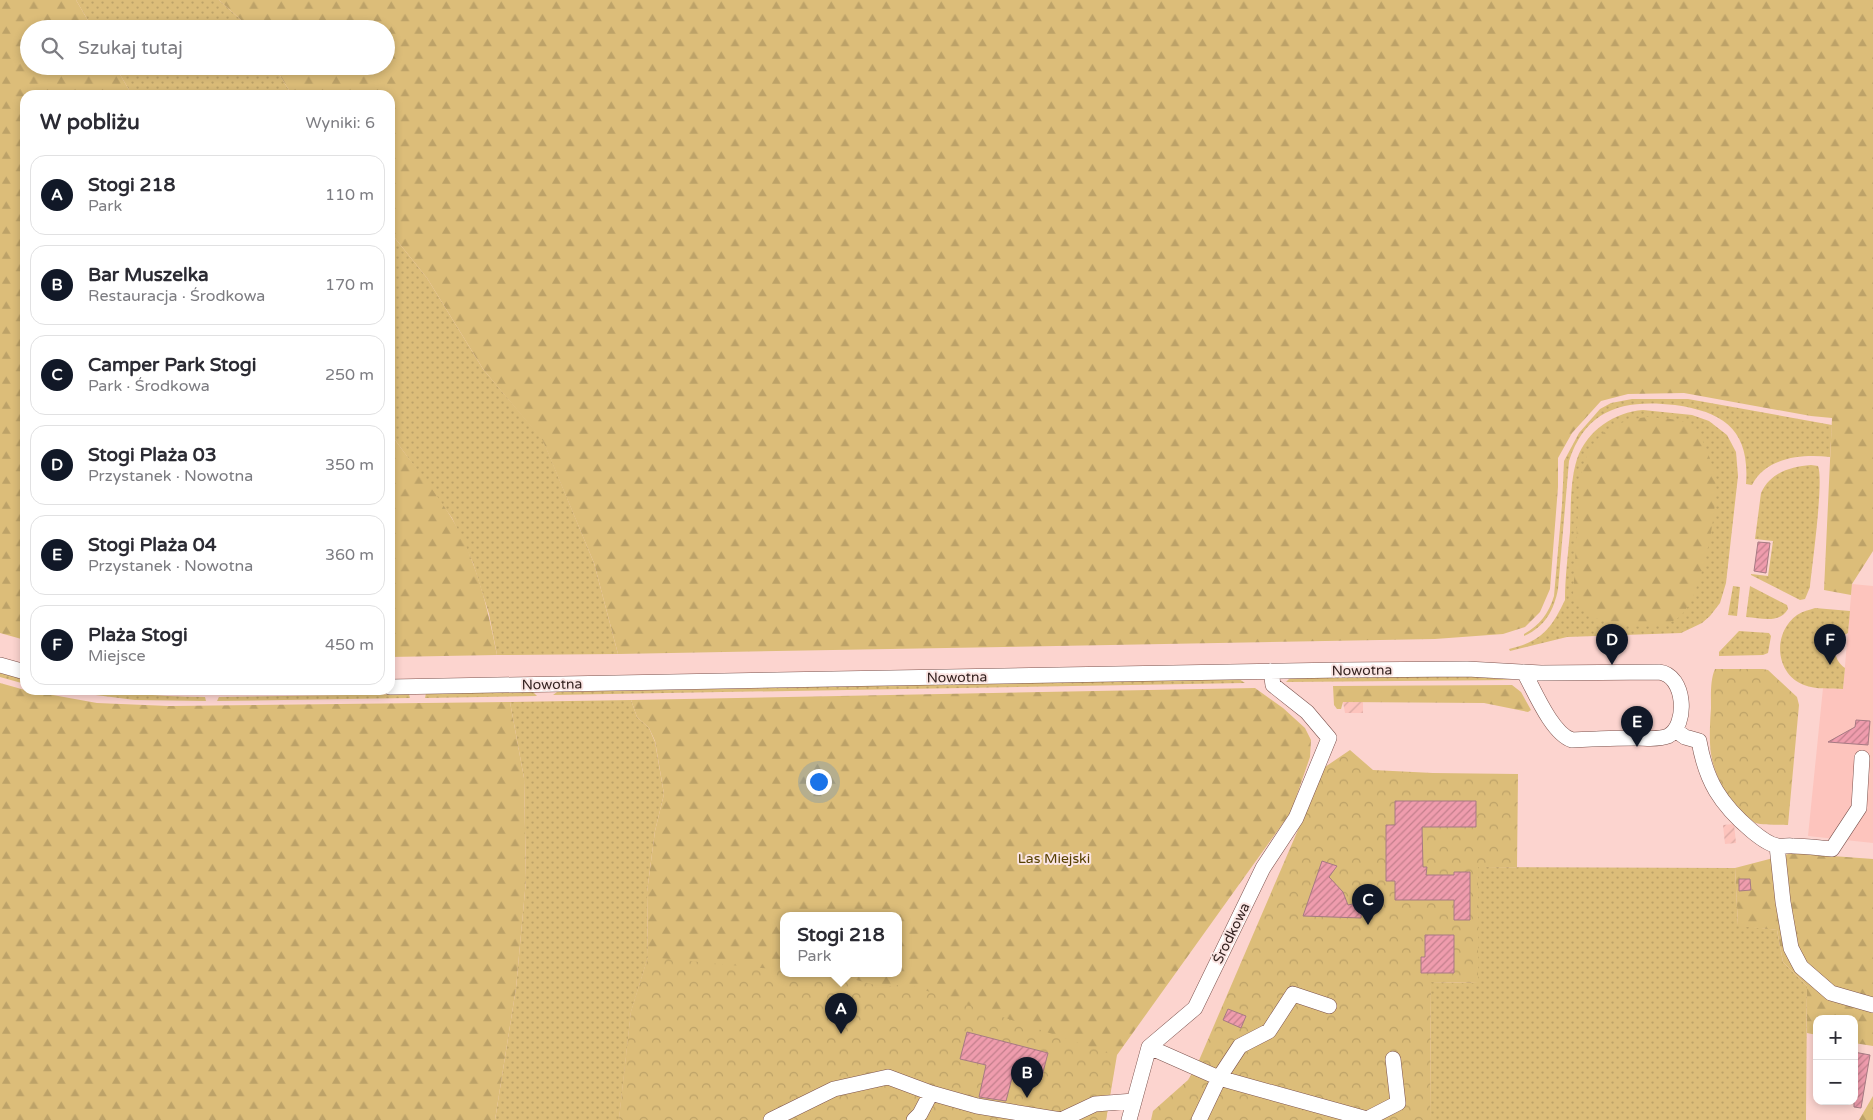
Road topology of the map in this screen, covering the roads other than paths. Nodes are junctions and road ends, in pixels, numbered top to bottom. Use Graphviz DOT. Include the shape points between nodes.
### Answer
graph roads {
  1 [pos="0,665"];
  2 [pos="20,671"];
  3 [pos="1271,672"];
  4 [pos="1524,672"];
  5 [pos="395,687"];
  6 [pos="1676,730"];
  7 [pos="1862,758"];
  8 [pos="1777,846"];
  9 [pos="1873,1005"];
  10 [pos="1329,1006"];
  11 [pos="1149,1047"];
  12 [pos="1394,1059"];
  13 [pos="1219,1078"];
  14 [pos="931,1093"];
  15 [pos="1134,1101"];
  16 [pos="771,1120"];
  17 [pos="914,1120"];
  18 [pos="1061,1120"];
  19 [pos="1129,1120"];
  20 [pos="1199,1120"];
  1 -- 2 [label="street"];
  3 -- 4 [label="street, Nowotna" via="1467,669"];
  3 -- 5 [label="street, Nowotna"];
  3 -- 11 [label="street, Środkowa" via="1273,685 1307,712 1329,738 1296,818 1263,868 1195,1008"];
  4 -- 6 [label="street" via="1558,731 1572,740 1661,738"];
  4 -- 6 [label="street, Nowotna" via="1665,672 1679,687 1680,721"];
  6 -- 8 [label="street" via="1685,737 1699,740 1703,764 1725,805 1758,836"];
  7 -- 8 [label="street" via="1859,808 1832,850"];
  8 -- 9 [label="street" via="1791,948 1802,967 1831,993"];
  10 -- 13 [label="street" via="1293,994 1269,1031 1240,1046"];
  11 -- 13 [label="street"];
  11 -- 15 [label="street"];
  12 -- 13 [label="street" via="1398,1103 1367,1119"];
  13 -- 20 [label="street"];
  14 -- 16 [label="street" via="888,1077 834,1089"];
  14 -- 17 [label="street"];
  14 -- 18 [label="street" via="977,1106"];
  15 -- 18 [label="street" via="1095,1104"];
  15 -- 19 [label="street"];
}
